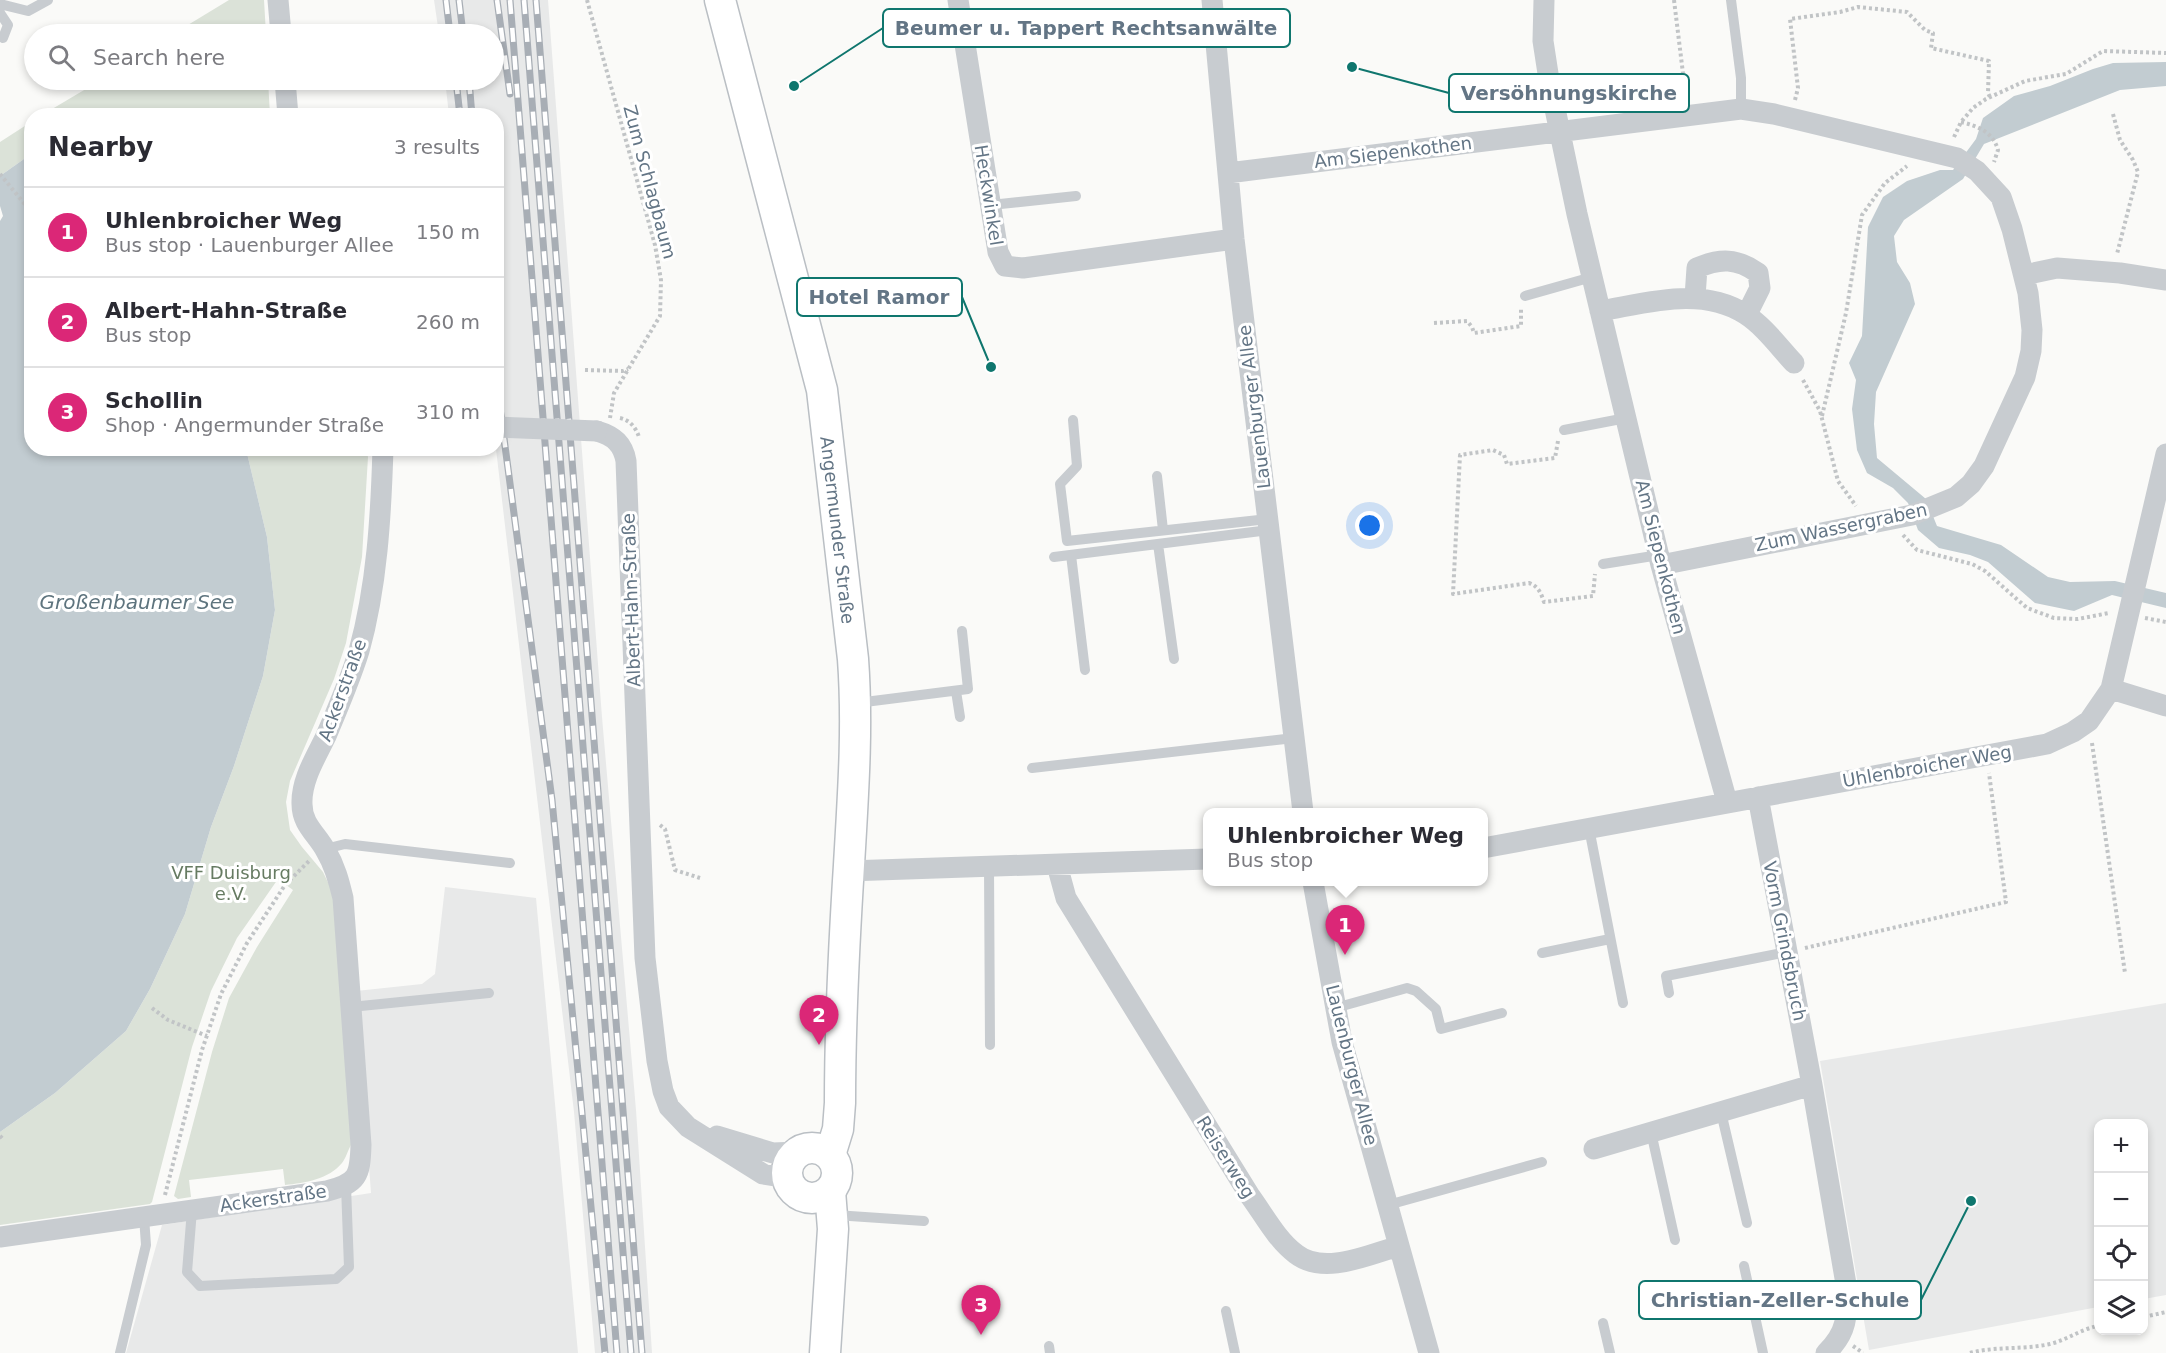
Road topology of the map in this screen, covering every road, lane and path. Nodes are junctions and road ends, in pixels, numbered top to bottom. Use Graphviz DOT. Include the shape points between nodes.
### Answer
graph roads {
  1 [pos="48,0"];
  2 [pos="278,0"];
  3 [pos="587,0"];
  4 [pos="720,0"];
  5 [pos="958,0"];
  6 [pos="1212,0"];
  7 [pos="1544,0"];
  8 [pos="1674,0"];
  9 [pos="1731,0"];
  10 [pos="0,4"];
  11 [pos="0,13"];
  12 [pos="280,24"];
  13 [pos="3,38"];
  14 [pos="2166,53"];
  15 [pos="286,90"];
  16 [pos="1990,97"];
  17 [pos="287,108"];
  18 [pos="1741,109"];
  19 [pos="2113,114"];
  20 [pos="1688,115"];
  21 [pos="1791,118"];
  22 [pos="1961,122"];
  23 [pos="1559,131"];
  24 [pos="1996,142"];
  25 [pos="1916,149"];
  26 [pos="1953,157"];
  27 [pos="1228,173"];
  28 [pos="0,174"];
  29 [pos="1076,196"];
  30 [pos="24,203"];
  31 [pos="991,205"];
  32 [pos="1234,239"];
  33 [pos="2113,273"];
  34 [pos="2024,275"];
  35 [pos="1592,277"];
  36 [pos="2166,280"];
  37 [pos="1525,296"];
  38 [pos="1695,297"];
  39 [pos="1600,311"];
  40 [pos="1747,314"];
  41 [pos="1434,323"];
  42 [pos="1794,363"];
  43 [pos="629,369"];
  44 [pos="585,370"];
  45 [pos="1822,416"];
  46 [pos="1626,418"];
  47 [pos="1073,420"];
  48 [pos="504,427"];
  49 [pos="1564,430"];
  50 [pos="602,433"];
  51 [pos="2166,453"];
  52 [pos="383,456"];
  53 [pos="1157,476"];
  54 [pos="1903,516"];
  55 [pos="1269,524"];
  56 [pos="1162,530"];
  57 [pos="1158,544"];
  58 [pos="1071,555"];
  59 [pos="1054,557"];
  60 [pos="1660,560"];
  61 [pos="1603,564"];
  62 [pos="2129,610"];
  63 [pos="2166,622"];
  64 [pos="962,631"];
  65 [pos="1174,659"];
  66 [pos="1085,670"];
  67 [pos="2111,689"];
  68 [pos="956,691"];
  69 [pos="856,704"];
  70 [pos="2166,706"];
  71 [pos="960,717"];
  72 [pos="2089,721"];
  73 [pos="1294,738"];
  74 [pos="1986,755"];
  75 [pos="1032,768"];
  76 [pos="1758,797"];
  77 [pos="1727,802"];
  78 [pos="638,808"];
  79 [pos="1302,808"];
  80 [pos="1589,828"];
  81 [pos="1488,847"];
  82 [pos="325,849"];
  83 [pos="1203,859"];
  84 [pos="510,863"];
  85 [pos="1057,865"];
  86 [pos="989,867"];
  87 [pos="849,871"];
  88 [pos="700,878"];
  89 [pos="1314,886"];
  90 [pos="1610,939"];
  91 [pos="1787,952"];
  92 [pos="1542,953"];
  93 [pos="2125,973"];
  94 [pos="489,993"];
  95 [pos="1669,993"];
  96 [pos="1623,1004"];
  97 [pos="351,1007"];
  98 [pos="152,1008"];
  99 [pos="1335,1008"];
  100 [pos="1502,1013"];
  101 [pos="207,1036"];
  102 [pos="990,1045"];
  103 [pos="1812,1085"];
  104 [pos="1721,1112"];
  105 [pos="1651,1132"];
  106 [pos="1593,1149"];
  107 [pos="1542,1162"];
  108 [pos="814,1176"];
  109 [pos="346,1186"];
  110 [pos="1388,1205"];
  111 [pos="192,1210"];
  112 [pos="153,1215"];
  113 [pos="924,1221"];
  114 [pos="1747,1223"];
  115 [pos="0,1237"];
  116 [pos="1675,1240"];
  117 [pos="1399,1246"];
  118 [pos="1744,1266"];
  119 [pos="1226,1311"];
  120 [pos="2166,1312"];
  121 [pos="2148,1316"];
  122 [pos="1603,1323"];
  123 [pos="2094,1326"];
  124 [pos="120,1353"];
  125 [pos="825,1353"];
  126 [pos="1235,1353"];
  127 [pos="1429,1353"];
  128 [pos="1610,1353"];
  129 [pos="1763,1353"];
  130 [pos="1826,1353"];
  131 [pos="1970,1353"];
  1 -- 10 [label="lane" via="28,11"];
  2 -- 12 [label="street"];
  3 -- 43 [label="path, Zum Schlagbaum" via="655,245 661,280 660,316"];
  4 -- 69 [label="main road, Angermunder Straße" via="822,390"];
  5 -- 31 [label="street, Heckwinkel"];
  6 -- 27 [label="street, Lauenburger Allee"];
  7 -- 23 [label="street, Am Siepenkothen" via="1543,41"];
  8 -- 20 [label="path"];
  9 -- 18 [label="lane"];
  11 -- 13 [label="lane" via="8,25"];
  14 -- 16 [label="path" via="2103,51 2066,74 2025,81"];
  15 -- 17 [label="street"];
  16 -- 21 [label="path" via="1989,61 1931,48 1933,33 1907,12 1858,7 1790,20 1798,88"];
  16 -- 22 [label="path"];
  18 -- 20 [label="street, Zum Wassergraben"];
  18 -- 21 [label="street, Zum Wassergraben"];
  19 -- 33 [label="path" via="2120,140 2139,172"];
  20 -- 23 [label="street, Zum Wassergraben"];
  21 -- 25 [label="street, Zum Wassergraben"];
  22 -- 24 [label="path" via="1984,130"];
  22 -- 26 [label="path"];
  23 -- 27 [label="street, Am Siepenkothen"];
  23 -- 35 [label="street, Am Siepenkothen"];
  25 -- 26 [label="street, Zum Wassergraben"];
  25 -- 45 [label="path" via="1910,164 1885,183 1862,215 1846,313"];
  26 -- 34 [label="street, Zum Wassergraben" via="1977,171 2001,197"];
  27 -- 32 [label="street, Lauenburger Allee"];
  28 -- 30 [label="path"];
  29 -- 31 [label="lane"];
  31 -- 32 [label="street, Heckwinkel" via="998,252 1005,266 1023,268"];
  32 -- 55 [label="street, Lauenburger Allee"];
  33 -- 34 [label="street" via="2057,268"];
  33 -- 36 [label="street"];
  34 -- 54 [label="street, Zum Wassergraben" via="2031,351 2025,376 1984,466 1956,497"];
  35 -- 37 [label="lane"];
  35 -- 39 [label="street, Am Siepenkothen"];
  37 -- 41 [label="path" via="1521,326 1474,333 1467,321"];
  38 -- 39 [label="street"];
  38 -- 40 [label="street"];
  38 -- 40 [label="street" via="1697,268 1710,262 1745,263 1758,273 1760,288"];
  39 -- 46 [label="street, Am Siepenkothen"];
  40 -- 42 [label="street"];
  42 -- 45 [label="path"];
  43 -- 44 [label="path"];
  43 -- 50 [label="path, Zum Schlagbaum" via="614,393"];
  45 -- 54 [label="path" via="1838,481 1851,502"];
  46 -- 49 [label="lane"];
  46 -- 60 [label="street, Am Siepenkothen"];
  47 -- 56 [label="lane" via="1077,466 1060,484 1067,541"];
  48 -- 50 [label="street, bridge"];
  49 -- 61 [label="path" via="1555,458 1508,464 1504,455 1493,450 1460,455 1453,594 1528,583 1539,589 1544,602 1593,596 1594,575"];
  50 -- 78 [label="street, Albert-Hahn-Straße" via="618,442 626,461"];
  51 -- 62 [label="street, Uhlenbroicher Weg"];
  52 -- 82 [label="street, Ackerstraße" via="380,519 369,607 359,650 303,785 306,823"];
  53 -- 56 [label="lane"];
  54 -- 60 [label="street, Zum Wassergraben"];
  54 -- 62 [label="path" via="1904,536 1917,550 1972,564 2027,608 2054,618 2078,619"];
  55 -- 56 [label="lane"];
  55 -- 57 [label="lane"];
  55 -- 73 [label="street, Lauenburger Allee"];
  57 -- 58 [label="lane"];
  57 -- 65 [label="lane"];
  58 -- 59 [label="lane"];
  58 -- 66 [label="lane"];
  60 -- 61 [label="lane"];
  60 -- 77 [label="street, Am Siepenkothen"];
  62 -- 63 [label="path"];
  62 -- 67 [label="street, Uhlenbroicher Weg"];
  64 -- 68 [label="lane" via="968,689"];
  67 -- 70 [label="street"];
  67 -- 72 [label="street, Uhlenbroicher Weg"];
  68 -- 69 [label="lane"];
  68 -- 71 [label="lane"];
  69 -- 87 [label="main road, Angermunder Straße"];
  72 -- 74 [label="street, Uhlenbroicher Weg" via="2047,744"];
  72 -- 93 [label="path"];
  73 -- 75 [label="lane"];
  73 -- 79 [label="street, Lauenburger Allee"];
  74 -- 76 [label="street, Uhlenbroicher Weg"];
  74 -- 91 [label="path" via="2006,903"];
  76 -- 77 [label="street, Uhlenbroicher Weg"];
  76 -- 91 [label="street, Vorm Grindsbruch"];
  77 -- 80 [label="street, Uhlenbroicher Weg"];
  78 -- 88 [label="path" via="665,829 675,870"];
  78 -- 108 [label="street, Albert-Hahn-Straße" via="645,958 657,1061 669,1107 688,1128 773,1154"];
  80 -- 81 [label="street, Uhlenbroicher Weg"];
  80 -- 90 [label="lane"];
  82 -- 84 [label="lane" via="345,844"];
  82 -- 97 [label="street, Ackerstraße" via="343,898"];
  82 -- 101 [label="path" via="285,885 246,943 221,993"];
  83 -- 85 [label="street"];
  85 -- 86 [label="street"];
  85 -- 117 [label="street, Reiserweg" via="1066,898 1250,1196 1280,1237 1297,1255 1317,1263 1336,1263"];
  86 -- 87 [label="street"];
  86 -- 102 [label="lane"];
  87 -- 108 [label="main road, Angermunder Straße" via="840,1073"];
  89 -- 99 [label="street, Lauenburger Allee"];
  90 -- 92 [label="lane"];
  90 -- 96 [label="lane"];
  91 -- 95 [label="lane" via="1666,976"];
  91 -- 103 [label="street, Vorm Grindsbruch"];
  94 -- 97 [label="lane"];
  97 -- 109 [label="street, Ackerstraße" via="362,1145 356,1176"];
  98 -- 101 [label="path" via="168,1020"];
  99 -- 100 [label="lane" via="1407,988 1436,1009 1441,1029"];
  99 -- 110 [label="street, Lauenburger Allee"];
  101 -- 112 [label="path" via="164,1200"];
  103 -- 104 [label="street"];
  103 -- 130 [label="street, Vorm Grindsbruch" via="1846,1284 1847,1317 1841,1336"];
  104 -- 105 [label="street"];
  104 -- 114 [label="lane"];
  105 -- 106 [label="street"];
  105 -- 116 [label="lane"];
  107 -- 110 [label="lane"];
  108 -- 113 [label="lane"];
  108 -- 125 [label="main road" via="816,1226 829,1278"];
  109 -- 111 [label="street, Ackerstraße"];
  109 -- 111 [label="lane" via="349,1267 336,1279 200,1286 187,1272"];
  110 -- 117 [label="street, Lauenburger Allee"];
  111 -- 112 [label="street, Ackerstraße"];
  112 -- 115 [label="street, Ackerstraße"];
  112 -- 124 [label="lane"];
  117 -- 127 [label="street"];
  118 -- 129 [label="lane"];
  119 -- 126 [label="lane"];
  120 -- 121 [label="path"];
  122 -- 128 [label="lane"];
  123 -- 131 [label="path" via="2050,1344"];
}
